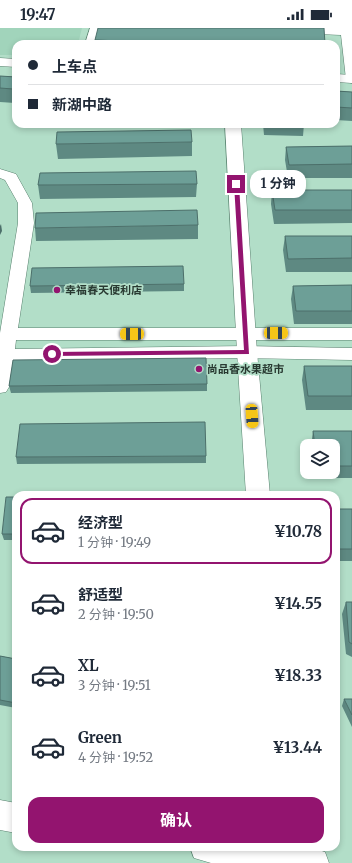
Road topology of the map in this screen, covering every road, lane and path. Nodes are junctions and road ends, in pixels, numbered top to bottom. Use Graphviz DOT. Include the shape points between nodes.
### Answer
graph roads {
  1 [pos="96,28"];
  2 [pos="248,28"];
  3 [pos="348,31"];
  4 [pos="92,40"];
  5 [pos="0,62"];
  6 [pos="12,63"];
  7 [pos="340,78"];
  8 [pos="352,79"];
  9 [pos="232,128"];
  10 [pos="0,173"];
  11 [pos="243,333"];
  12 [pos="8,334"];
  13 [pos="352,334"];
  14 [pos="244,352"];
  15 [pos="352,354"];
  16 [pos="5,355"];
  17 [pos="0,387"];
  18 [pos="254,491"];
  19 [pos="258,491"];
  20 [pos="0,815"];
  21 [pos="12,817"];
  22 [pos="255,851"];
  23 [pos="292,854"];
  1 -- 4 [label="street"];
  2 -- 3 [label="street"];
  3 -- 8 [label="street"];
  5 -- 6 [label="street"];
  7 -- 8 [label="street"];
  9 -- 11 [label="street"];
  10 -- 12 [label="street" via="12,177 25,203 26,223"];
  11 -- 12 [label="street"];
  11 -- 13 [label="street"];
  11 -- 14 [label="street"];
  12 -- 16 [label="street"];
  14 -- 15 [label="street"];
  14 -- 16 [label="street"];
  14 -- 18 [label="street"];
  14 -- 19 [label="street"];
  16 -- 17 [label="street"];
  20 -- 21 [label="street"];
  22 -- 23 [label="street"];
}
